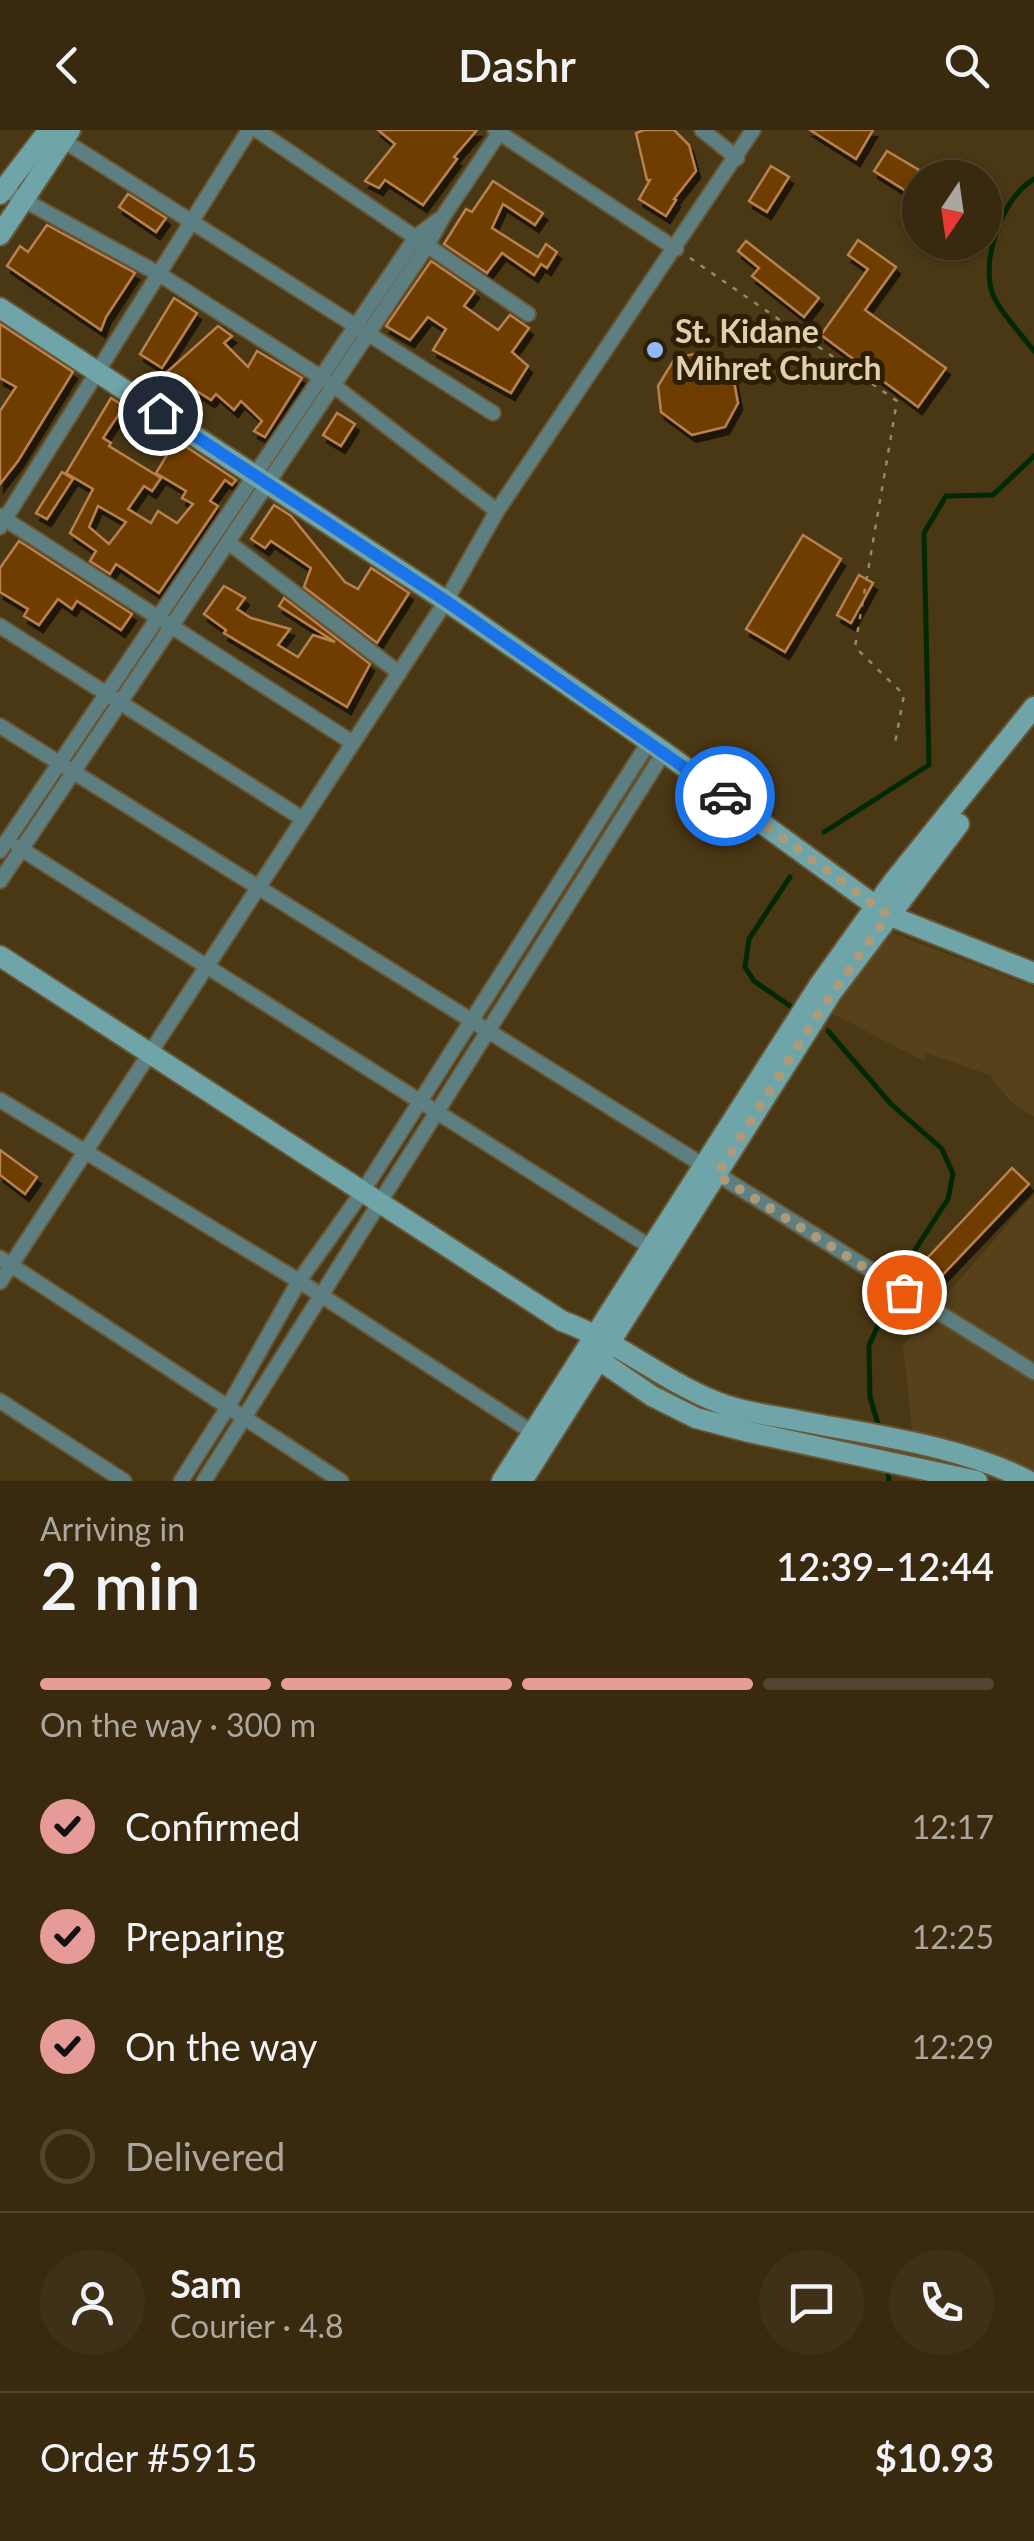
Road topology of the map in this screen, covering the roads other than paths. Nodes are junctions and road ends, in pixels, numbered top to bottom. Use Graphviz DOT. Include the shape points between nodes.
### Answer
graph roads {
  1 [pos="249,130"];
  2 [pos="257,130"];
  3 [pos="702,130"];
  4 [pos="753,130"];
  5 [pos="55,132"];
  6 [pos="497,132"];
  7 [pos="737,158"];
  8 [pos="1,190"];
  9 [pos="22,201"];
  10 [pos="193,222"];
  11 [pos="0,235"];
  12 [pos="421,241"];
  13 [pos="676,249"];
  14 [pos="159,274"];
  15 [pos="0,308"];
  16 [pos="528,314"];
  17 [pos="362,330"];
  18 [pos="97,372"];
  19 [pos="327,381"];
  20 [pos="493,413"];
  21 [pos="261,480"];
  22 [pos="497,511"];
  23 [pos="2,521"];
  24 [pos="228,542"];
  25 [pos="446,601"];
  26 [pos="165,622"];
  27 [pos="0,626"];
  28 [pos="398,673"];
  29 [pos="107,694"];
  30 [pos="121,703"];
  31 [pos="1034,707"];
  32 [pos="0,726"];
  33 [pos="1034,728"];
  34 [pos="353,743"];
  35 [pos="657,747"];
  36 [pos="60,763"];
  37 [pos="74,772"];
  38 [pos="303,819"];
  39 [pos="2,843"];
  40 [pos="22,850"];
  41 [pos="0,881"];
  42 [pos="258,887"];
  43 [pos="882,911"];
  44 [pos="0,956"];
  45 [pos="206,966"];
  46 [pos="1034,972"];
  47 [pos="472,1022"];
  48 [pos="488,1032"];
  49 [pos="150,1052"];
  50 [pos="0,1100"];
  51 [pos="421,1102"];
  52 [pos="437,1113"];
  53 [pos="85,1152"];
  54 [pos="710,1170"];
  55 [pos="372,1197"];
  56 [pos="652,1248"];
  57 [pos="6,1262"];
  58 [pos="298,1281"];
  59 [pos="0,1282"];
  60 [pos="321,1296"];
  61 [pos="599,1347"];
  62 [pos="1034,1372"];
  63 [pos="0,1401"];
  64 [pos="228,1407"];
  65 [pos="244,1417"];
  66 [pos="540,1437"];
  67 [pos="913,1455"];
  68 [pos="124,1481"];
  69 [pos="181,1481"];
  70 [pos="204,1481"];
  71 [pos="341,1481"];
  72 [pos="502,1481"];
  73 [pos="522,1481"];
  74 [pos="977,1481"];
  75 [pos="1028,1481"];
  1 -- 10 [label="street"];
  2 -- 12 [label="street"];
  3 -- 7 [label="street"];
  4 -- 7 [label="street"];
  5 -- 8 [label="street"];
  5 -- 9 [label="street"];
  5 -- 10 [label="street"];
  6 -- 12 [label="street"];
  6 -- 13 [label="street"];
  7 -- 13 [label="street"];
  8 -- 9 [label="street"];
  9 -- 11 [label="street"];
  9 -- 14 [label="street"];
  10 -- 14 [label="street"];
  10 -- 17 [label="street"];
  12 -- 16 [label="street"];
  12 -- 17 [label="street"];
  13 -- 22 [label="street"];
  14 -- 18 [label="street"];
  14 -- 19 [label="street"];
  15 -- 18 [label="street"];
  17 -- 19 [label="street"];
  17 -- 20 [label="street"];
  18 -- 21 [label="street"];
  18 -- 23 [label="street"];
  19 -- 21 [label="street"];
  19 -- 22 [label="street"];
  21 -- 24 [label="street"];
  21 -- 25 [label="street"];
  21 -- 26 [label="street"];
  22 -- 25 [label="street"];
  23 -- 26 [label="street"];
  24 -- 26 [label="street"];
  24 -- 28 [label="street"];
  25 -- 28 [label="street"];
  25 -- 35 [label="street"];
  26 -- 29 [label="street"];
  26 -- 30 [label="street"];
  26 -- 34 [label="street"];
  27 -- 29 [label="street"];
  28 -- 34 [label="street"];
  29 -- 30 [label="street"];
  29 -- 36 [label="street"];
  30 -- 37 [label="street"];
  30 -- 38 [label="street"];
  31 -- 43 [label="street" via="892,882"];
  32 -- 36 [label="street"];
  33 -- 43 [label="street"];
  34 -- 38 [label="street"];
  35 -- 43 [label="street"];
  35 -- 47 [label="street"];
  35 -- 48 [label="street"];
  36 -- 37 [label="street"];
  36 -- 39 [label="street"];
  37 -- 40 [label="street"];
  37 -- 42 [label="street"];
  38 -- 42 [label="street"];
  39 -- 40 [label="street"];
  40 -- 41 [label="street"];
  40 -- 45 [label="street"];
  42 -- 45 [label="street"];
  42 -- 47 [label="street"];
  43 -- 46 [label="street"];
  43 -- 54 [label="street"];
  44 -- 49 [label="street"];
  45 -- 49 [label="street"];
  45 -- 51 [label="street"];
  47 -- 48 [label="street"];
  47 -- 51 [label="street"];
  48 -- 52 [label="street"];
  48 -- 54 [label="street"];
  49 -- 53 [label="street"];
  49 -- 55 [label="street"];
  50 -- 53 [label="street"];
  51 -- 52 [label="street"];
  51 -- 55 [label="street"];
  52 -- 55 [label="street"];
  52 -- 56 [label="street"];
  53 -- 57 [label="street"];
  53 -- 58 [label="street"];
  54 -- 56 [label="street"];
  54 -- 61 [label="street"];
  54 -- 62 [label="street"];
  55 -- 58 [label="street"];
  55 -- 60 [label="street"];
  55 -- 61 [label="street"];
  56 -- 61 [label="street"];
  57 -- 59 [label="street"];
  57 -- 64 [label="street"];
  58 -- 60 [label="street"];
  58 -- 64 [label="street"];
  60 -- 65 [label="street"];
  60 -- 66 [label="street"];
  61 -- 66 [label="street"];
  61 -- 67 [label="street" via="727,1406 862,1432"];
  61 -- 67 [label="street" via="652,1396 696,1418 863,1456"];
  63 -- 68 [label="street"];
  64 -- 65 [label="street"];
  64 -- 69 [label="street"];
  65 -- 70 [label="street"];
  65 -- 71 [label="street"];
  66 -- 72 [label="street"];
  66 -- 73 [label="street"];
  67 -- 74 [label="street"];
  67 -- 75 [label="street" via="980,1461"];
}
